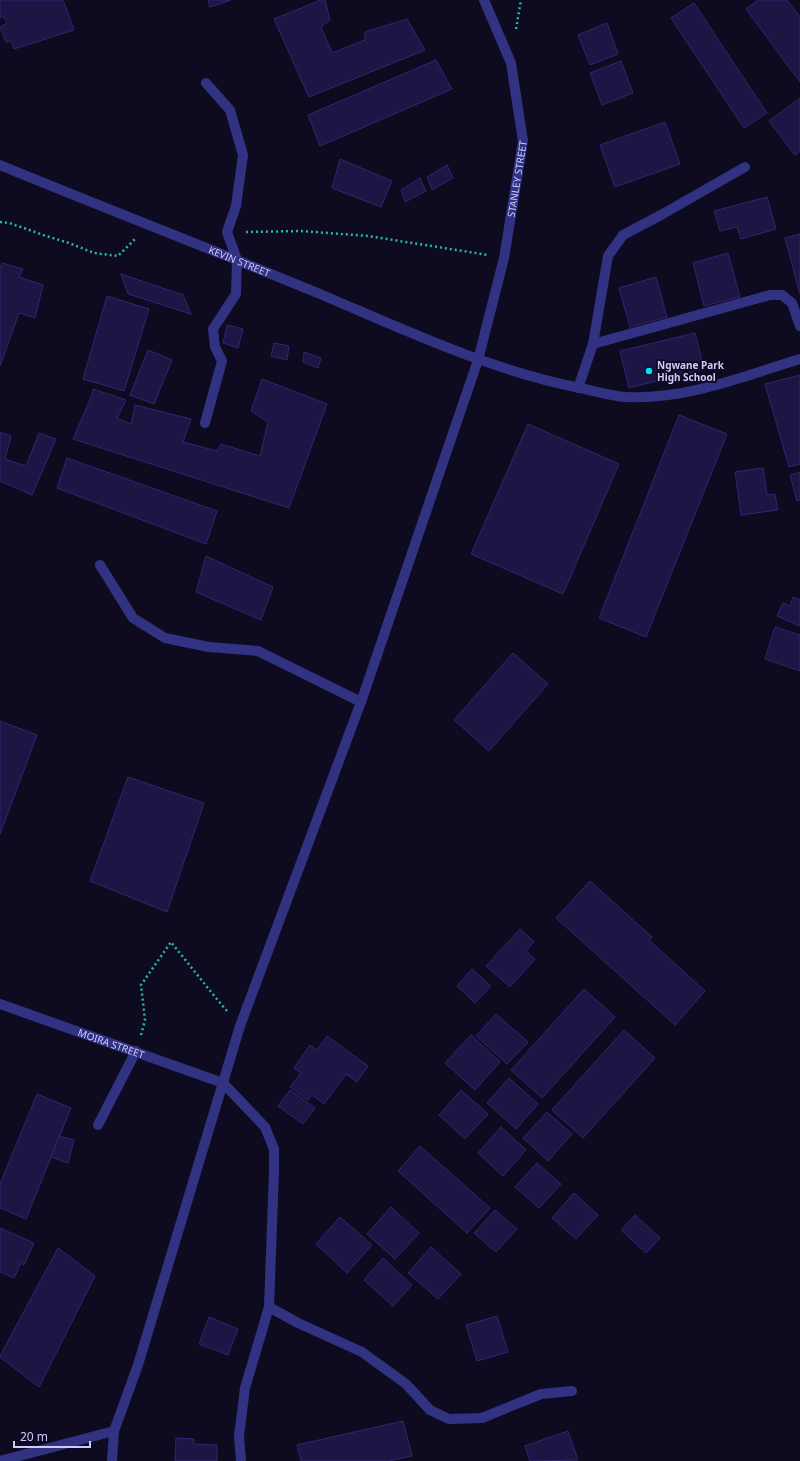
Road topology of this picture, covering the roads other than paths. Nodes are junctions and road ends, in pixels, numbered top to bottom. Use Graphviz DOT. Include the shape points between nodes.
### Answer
graph roads {
  1 [pos="484,0"];
  2 [pos="206,83"];
  3 [pos="0,166"];
  4 [pos="745,167"];
  5 [pos="238,260"];
  6 [pos="800,326"];
  7 [pos="593,344"];
  8 [pos="800,359"];
  9 [pos="478,360"];
  10 [pos="578,388"];
  11 [pos="205,423"];
  12 [pos="100,565"];
  13 [pos="361,702"];
  14 [pos="0,1004"];
  15 [pos="136,1051"];
  16 [pos="223,1083"];
  17 [pos="98,1125"];
  18 [pos="269,1307"];
  19 [pos="572,1391"];
  20 [pos="114,1431"];
  21 [pos="0,1461"];
  22 [pos="112,1461"];
  23 [pos="241,1461"];
  1 -- 9 [label="street, STANLEY STREET" via="511,63 523,141 504,258"];
  2 -- 5 [label="street" via="230,110 243,155 236,206 227,232"];
  3 -- 5 [label="street, KEVIN STREET"];
  4 -- 7 [label="street" via="623,235 608,256"];
  5 -- 9 [label="street, KEVIN STREET"];
  5 -- 11 [label="street" via="236,294 213,329 215,346 222,361"];
  6 -- 7 [label="street" via="792,303 782,295 770,295"];
  7 -- 10 [label="street"];
  8 -- 10 [label="street, KEVIN STREET" via="671,395 625,397"];
  9 -- 10 [label="street, KEVIN STREET"];
  9 -- 13 [label="street, STANLEY STREET"];
  12 -- 13 [label="street" via="133,618 165,638 209,647 258,651"];
  13 -- 16 [label="street, STANLEY STREET" via="240,1026"];
  14 -- 15 [label="street, MOIRA STREET"];
  15 -- 16 [label="street, MOIRA STREET"];
  15 -- 17 [label="street"];
  16 -- 18 [label="street" via="265,1127 274,1149"];
  16 -- 20 [label="street, STANLEY STREET" via="138,1365"];
  18 -- 19 [label="street" via="362,1352 406,1384 430,1410 449,1419 482,1418 541,1394"];
  18 -- 23 [label="street" via="245,1388 239,1436"];
  20 -- 21 [label="street"];
  20 -- 22 [label="street, STANLEY STREET"];
}
